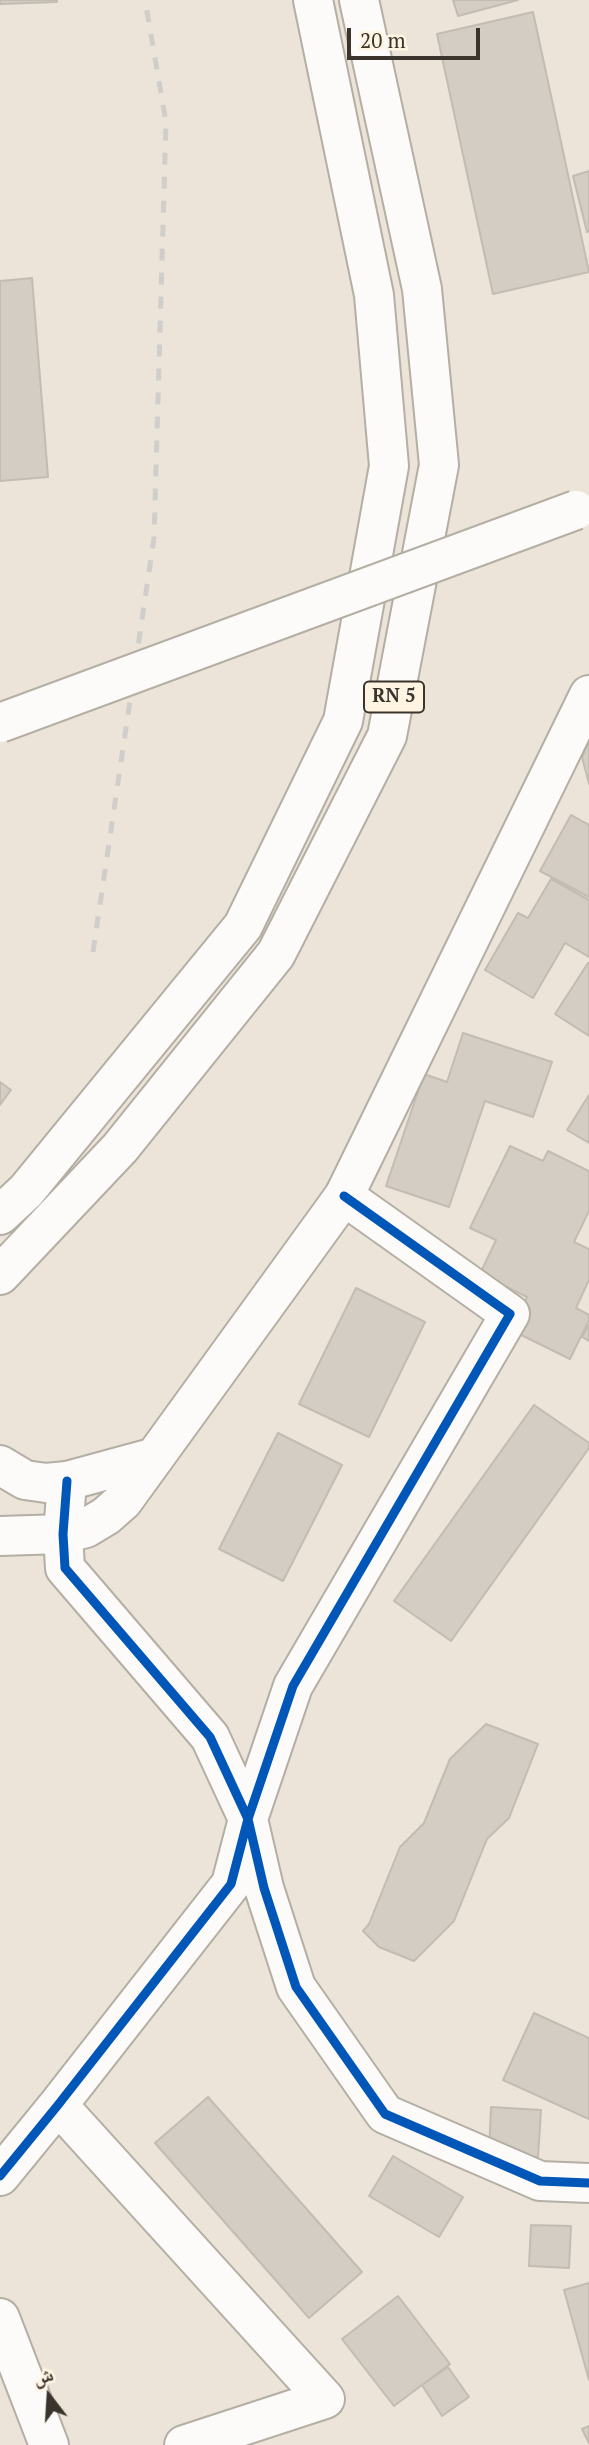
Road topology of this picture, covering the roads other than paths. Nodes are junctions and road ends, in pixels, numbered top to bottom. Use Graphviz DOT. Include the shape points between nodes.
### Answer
graph roads {
  1 [pos="313,0"];
  2 [pos="359,0"];
  3 [pos="582,509"];
  4 [pos="589,695"];
  5 [pos="0,723"];
  6 [pos="344,1196"];
  7 [pos="0,1215"];
  8 [pos="0,1275"];
  9 [pos="155,1457"];
  10 [pos="0,1465"];
  11 [pos="67,1481"];
  12 [pos="62,1534"];
  13 [pos="0,1536"];
  14 [pos="248,1819"];
  15 [pos="58,2105"];
  16 [pos="0,2176"];
  17 [pos="589,2183"];
  18 [pos="0,2318"];
  19 [pos="50,2445"];
  20 [pos="184,2445"];
  1 -- 7 [label="main road, RN 5" via="374,295 389,466 343,721 243,926 26,1191"];
  2 -- 8 [label="main road, RN 5" via="422,289 439,465 387,736 275,954 120,1149"];
  3 -- 5 [label="main road, bridge"];
  4 -- 6 [label="main road"];
  6 -- 9 [label="main road"];
  6 -- 14 [label="main road" via="510,1314 293,1686"];
  9 -- 11 [label="main road"];
  9 -- 12 [label="main road" via="106,1516 86,1528"];
  10 -- 11 [label="main road" via="25,1480"];
  11 -- 12 [label="main road"];
  12 -- 13 [label="main road"];
  12 -- 14 [label="main road" via="65,1568 209,1737"];
  14 -- 15 [label="main road" via="231,1884"];
  14 -- 17 [label="main road" via="264,1888 296,1987 386,2114 540,2181"];
  15 -- 16 [label="main road"];
  15 -- 20 [label="main road" via="325,2399"];
  18 -- 19 [label="main road"];
}
